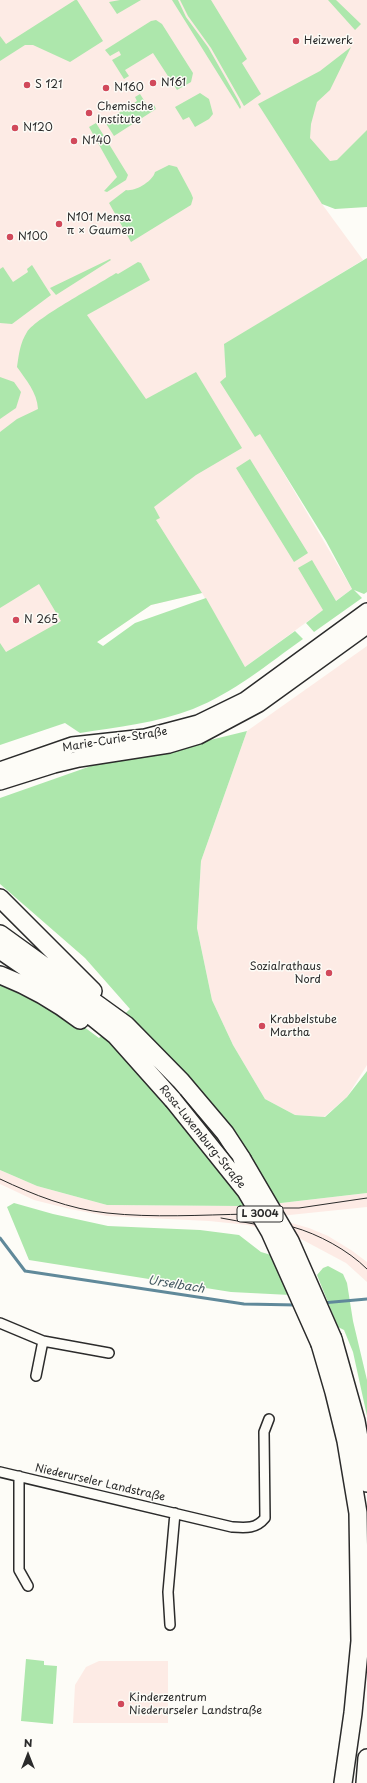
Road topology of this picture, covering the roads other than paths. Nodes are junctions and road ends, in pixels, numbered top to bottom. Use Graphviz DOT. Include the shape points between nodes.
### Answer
graph roads {
  1 [pos="367,611"];
  2 [pos="367,626"];
  3 [pos="0,770"];
  4 [pos="0,782"];
  5 [pos="0,898"];
  6 [pos="0,934"];
  7 [pos="0,950"];
  8 [pos="0,975"];
  9 [pos="118,1035"];
  10 [pos="0,1323"];
  11 [pos="43,1341"];
  12 [pos="326,1342"];
  13 [pos="109,1353"];
  14 [pos="36,1376"];
  15 [pos="269,1419"];
  16 [pos="0,1472"];
  17 [pos="19,1476"];
  18 [pos="367,1483"];
  19 [pos="176,1513"];
  20 [pos="28,1586"];
  21 [pos="170,1625"];
  22 [pos="367,1758"];
  23 [pos="343,1783"];
  24 [pos="365,1783"];
  1 -- 3 [label="main road, Marie-Curie-Straße" via="245,700 198,723 146,737 72,745"];
  2 -- 4 [label="main road, Marie-Curie-Straße" via="259,704 199,736 169,745 59,763"];
  5 -- 9 [label="highway"];
  6 -- 9 [label="highway, Rosa-Luxemburg-Straße / L 3004"];
  7 -- 9 [label="highway, Rosa-Luxemburg-Straße / L 3004"];
  8 -- 9 [label="highway" via="25,985 67,1010"];
  9 -- 12 [label="highway, Rosa-Luxemburg-Straße / L 3004, bridge" via="246,1191 270,1232"];
  9 -- 12 [label="highway, Rosa-Luxemburg-Straße / L 3004, bridge" via="181,1080 225,1133 290,1241"];
  10 -- 11 [label="street"];
  11 -- 13 [label="street"];
  11 -- 14 [label="street"];
  12 -- 18 [label="highway, Rosa-Luxemburg-Straße / L 3004" via="356,1421"];
  12 -- 23 [label="highway, Rosa-Luxemburg-Straße / L 3004" via="358,1513 360,1641 354,1713"];
  15 -- 19 [label="street, Niederurseler Landstraße" via="264,1432 265,1518 260,1524 251,1528 232,1527"];
  16 -- 17 [label="street, Niederurseler Landstraße"];
  17 -- 19 [label="street, Niederurseler Landstraße"];
  17 -- 20 [label="street, Niederurseler Landstraße" via="19,1570"];
  19 -- 21 [label="street, Niederurseler Landstraße" via="168,1592"];
  22 -- 24 [label="highway"];
}
